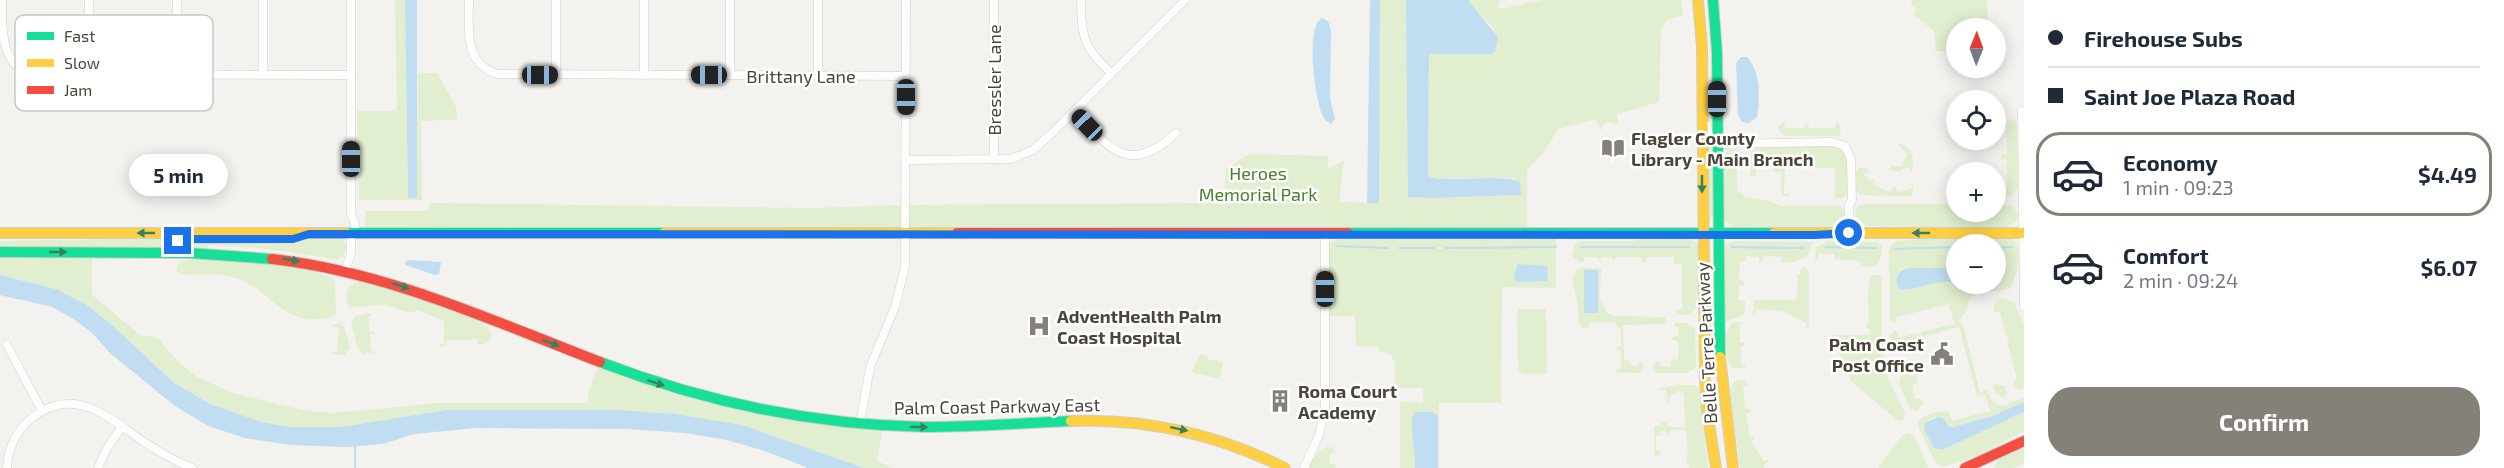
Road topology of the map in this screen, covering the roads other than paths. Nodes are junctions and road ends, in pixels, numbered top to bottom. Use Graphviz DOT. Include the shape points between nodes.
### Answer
graph roads {
  1 [pos="2,0"];
  2 [pos="89,0"];
  3 [pos="263,0"];
  4 [pos="351,0"];
  5 [pos="469,0"];
  6 [pos="556,0"];
  7 [pos="644,0"];
  8 [pos="730,0"];
  9 [pos="818,0"];
  10 [pos="906,0"];
  11 [pos="994,0"];
  12 [pos="1081,0"];
  13 [pos="1185,0"];
  14 [pos="1698,0"];
  15 [pos="1713,0"];
  16 [pos="89,15"];
  17 [pos="1702,47"];
  18 [pos="15,67"];
  19 [pos="1111,73"];
  20 [pos="213,75"];
  21 [pos="263,75"];
  22 [pos="351,75"];
  23 [pos="556,75"];
  24 [pos="644,75"];
  25 [pos="730,75"];
  26 [pos="818,75"];
  27 [pos="905,76"];
  28 [pos="1074,111"];
  29 [pos="2022,111"];
  30 [pos="1176,133"];
  31 [pos="1717,144"];
  32 [pos="994,159"];
  33 [pos="906,160"];
  34 [pos="0,233"];
  35 [pos="1849,233"];
  36 [pos="2023,233"];
  37 [pos="309,234"];
  38 [pos="351,234"];
  39 [pos="1325,234"];
  40 [pos="1717,234"];
  41 [pos="906,235"];
  42 [pos="1702,235"];
  43 [pos="0,252"];
  44 [pos="172,252"];
  45 [pos="345,270"];
  46 [pos="2024,306"];
  47 [pos="7,345"];
  48 [pos="42,411"];
  49 [pos="860,424"];
  50 [pos="122,426"];
  51 [pos="2024,441"];
  52 [pos="7,468"];
  53 [pos="98,468"];
  54 [pos="192,468"];
  55 [pos="1286,468"];
  56 [pos="1304,468"];
  57 [pos="1716,468"];
  58 [pos="1733,468"];
  59 [pos="1965,468"];
  1 -- 18 [label="street" via="3,45"];
  2 -- 16 [label="street"];
  3 -- 21 [label="street"];
  4 -- 22 [label="street"];
  5 -- 23 [label="street, Brittany Lane" via="470,45 482,67 502,75"];
  6 -- 23 [label="street"];
  7 -- 24 [label="street"];
  8 -- 25 [label="street"];
  9 -- 26 [label="street"];
  10 -- 27 [label="street"];
  11 -- 32 [label="street, Bressler Lane"];
  12 -- 19 [label="street" via="1086,43"];
  13 -- 19 [label="street"];
  14 -- 17 [label="main road, Belle Terre Parkway"];
  15 -- 31 [label="main road, Belle Terre Parkway"];
  17 -- 31 [label="street" via="1707,60 1707,132"];
  17 -- 42 [label="main road, Belle Terre Parkway, one-way"];
  19 -- 28 [label="street"];
  20 -- 21 [label="street"];
  21 -- 22 [label="street"];
  22 -- 38 [label="street" via="351,214 345,225"];
  23 -- 24 [label="street, Brittany Lane"];
  24 -- 25 [label="street, Brittany Lane"];
  25 -- 26 [label="street, Brittany Lane"];
  26 -- 27 [label="street, Brittany Lane"];
  27 -- 33 [label="street"];
  28 -- 30 [label="street" via="1108,145 1127,154 1152,152"];
  28 -- 32 [label="street" via="1033,150 1016,158"];
  29 -- 36 [label="street"];
  31 -- 35 [label="street" via="1832,142 1845,146 1851,159"];
  31 -- 40 [label="main road, Belle Terre Parkway"];
  32 -- 33 [label="street"];
  33 -- 41 [label="street"];
  37 -- 34 [label="main road, one-way"];
  36 -- 35 [label="main road, one-way"];
  35 -- 40 [label="main road"];
  36 -- 46 [label="street"];
  37 -- 38 [label="main road"];
  37 -- 44 [label="street" via="293,239 186,239 175,243"];
  38 -- 41 [label="main road"];
  38 -- 45 [label="street" via="351,254"];
  39 -- 41 [label="main road"];
  39 -- 42 [label="main road"];
  39 -- 56 [label="street" via="1325,407 1319,435"];
  40 -- 42 [label="main road"];
  40 -- 58 [label="main road, Belle Terre Parkway" via="1720,364"];
  41 -- 49 [label="street" via="901,288 870,367"];
  42 -- 57 [label="main road, Belle Terre Parkway" via="1706,390"];
  43 -- 44 [label="main road, Palm Coast Parkway East, one-way"];
  44 -- 45 [label="main road, Palm Coast Parkway East, one-way" via="255,255"];
  45 -- 49 [label="main road, Palm Coast Parkway East, one-way" via="422,293 675,389 767,411"];
  47 -- 48 [label="street"];
  48 -- 50 [label="street" via="60,405 82,405 102,412"];
  48 -- 52 [label="street" via="18,432"];
  49 -- 55 [label="main road, Palm Coast Parkway East, one-way" via="950,427 1086,420 1146,423 1221,440"];
  50 -- 53 [label="street"];
  50 -- 54 [label="street"];
  51 -- 59 [label="main road"];
}
